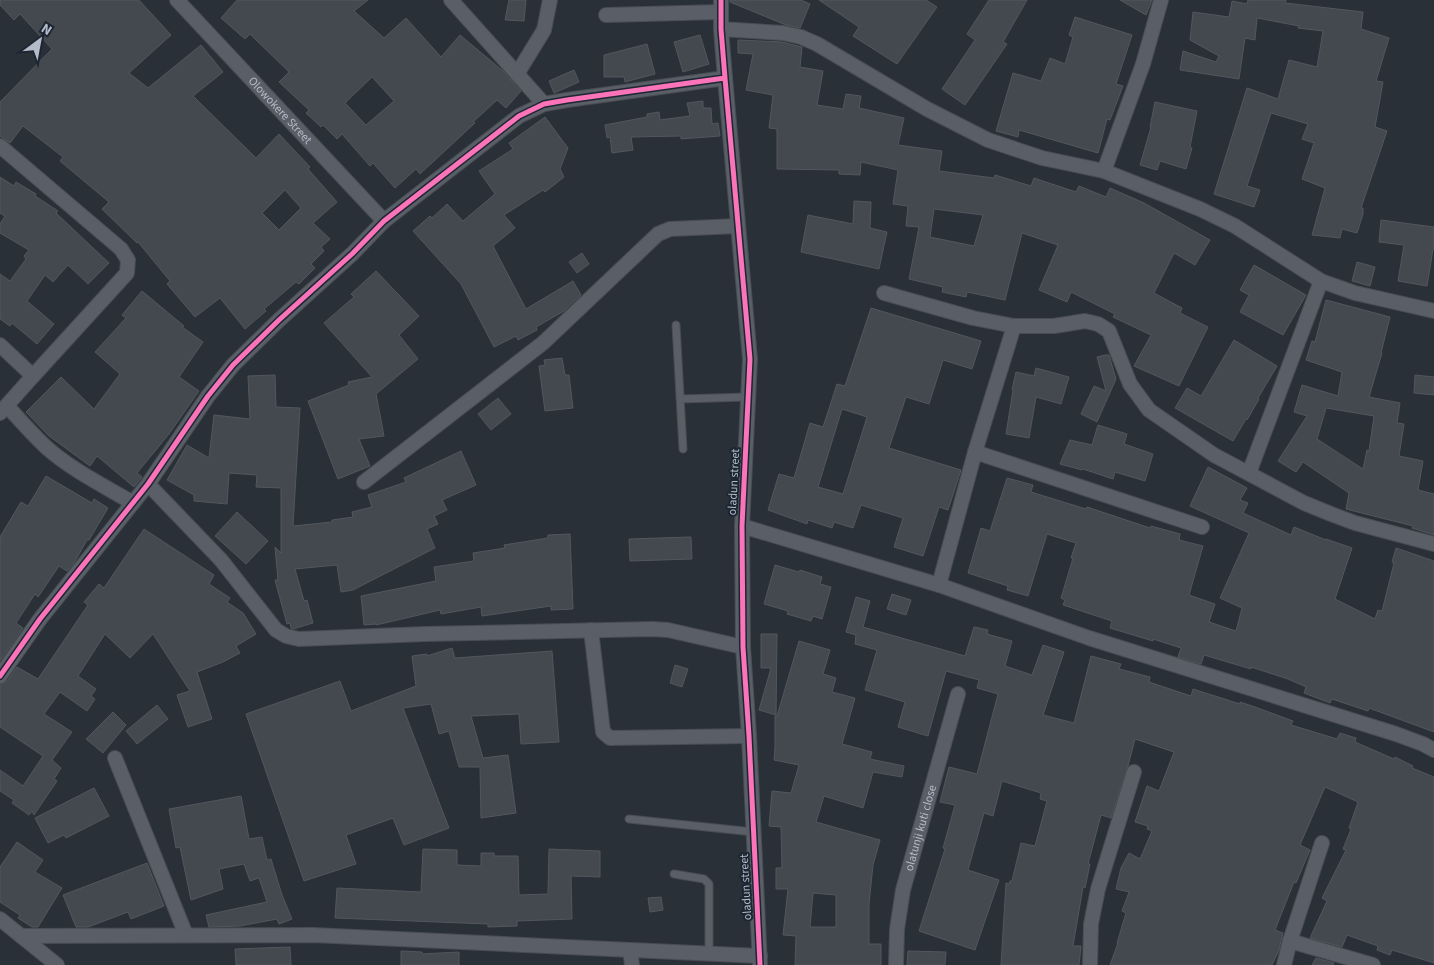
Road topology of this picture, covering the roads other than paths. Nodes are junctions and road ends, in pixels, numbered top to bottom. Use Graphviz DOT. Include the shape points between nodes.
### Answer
graph roads {
  1 [pos="177,0"];
  2 [pos="451,0"];
  3 [pos="550,0"];
  4 [pos="1161,0"];
  5 [pos="721,6"];
  6 [pos="606,15"];
  7 [pos="721,28"];
  8 [pos="517,74"];
  9 [pos="725,78"];
  10 [pos="544,104"];
  11 [pos="0,146"];
  12 [pos="1104,171"];
  13 [pos="384,221"];
  14 [pos="738,226"];
  15 [pos="1321,281"];
  16 [pos="884,293"];
  17 [pos="1434,311"];
  18 [pos="676,325"];
  19 [pos="1014,326"];
  20 [pos="0,345"];
  21 [pos="33,376"];
  22 [pos="748,396"];
  23 [pos="680,399"];
  24 [pos="4,409"];
  25 [pos="683,449"];
  26 [pos="976,452"];
  27 [pos="1249,473"];
  28 [pos="364,482"];
  29 [pos="148,484"];
  30 [pos="132,503"];
  31 [pos="742,526"];
  32 [pos="1202,527"];
  33 [pos="1434,544"];
  34 [pos="939,586"];
  35 [pos="591,630"];
  36 [pos="743,647"];
  37 [pos="0,676"];
  38 [pos="958,694"];
  39 [pos="749,736"];
  40 [pos="1434,750"];
  41 [pos="115,758"];
  42 [pos="1134,772"];
  43 [pos="629,819"];
  44 [pos="754,832"];
  45 [pos="1322,843"];
  46 [pos="674,874"];
  47 [pos="0,919"];
  48 [pos="186,935"];
  49 [pos="21,936"];
  50 [pos="1290,941"];
  51 [pos="630,950"];
  52 [pos="709,954"];
  53 [pos="760,961"];
  54 [pos="57,965"];
  55 [pos="632,965"];
  56 [pos="896,965"];
  57 [pos="1090,965"];
  58 [pos="1284,965"];
  59 [pos="1373,965"];
  1 -- 13 [label="street, Olowokere Street"];
  2 -- 8 [label="street"];
  3 -- 8 [label="street" via="544,30"];
  4 -- 12 [label="street" via="1143,64"];
  5 -- 6 [label="street"];
  5 -- 7 [label="street, oladun street"];
  7 -- 9 [label="street, oladun street"];
  7 -- 12 [label="street" via="801,37 988,140 1042,158"];
  8 -- 10 [label="street"];
  9 -- 10 [label="street"];
  9 -- 14 [label="street, oladun street"];
  10 -- 13 [label="street" via="519,116"];
  11 -- 21 [label="street" via="121,250 128,260 127,273"];
  12 -- 15 [label="street" via="1235,226"];
  13 -- 29 [label="street" via="233,365"];
  14 -- 22 [label="street, oladun street" via="750,359"];
  14 -- 28 [label="street" via="670,229 658,234 542,343"];
  15 -- 17 [label="street" via="1355,293"];
  15 -- 27 [label="street"];
  16 -- 19 [label="street"];
  18 -- 23 [label="lane"];
  19 -- 26 [label="street"];
  19 -- 27 [label="street" via="1054,326 1085,321 1098,324 1109,331 1130,384 1149,410 1214,455"];
  20 -- 21 [label="street"];
  21 -- 24 [label="street"];
  22 -- 23 [label="lane"];
  22 -- 31 [label="street, oladun street"];
  23 -- 25 [label="lane"];
  24 -- 30 [label="street" via="48,449"];
  26 -- 32 [label="street"];
  26 -- 34 [label="street"];
  27 -- 33 [label="street" via="1331,514"];
  29 -- 30 [label="street"];
  29 -- 35 [label="street" via="221,560 276,630 286,636 299,639"];
  30 -- 37 [label="street" via="40,619"];
  31 -- 34 [label="street"];
  31 -- 36 [label="street, oladun street"];
  34 -- 40 [label="street" via="1089,638 1396,734"];
  35 -- 36 [label="street" via="668,630"];
  35 -- 39 [label="street" via="603,732 610,738"];
  36 -- 39 [label="street, oladun street"];
  38 -- 56 [label="street, olatunji kuti close" via="902,890"];
  39 -- 44 [label="street, oladun street"];
  41 -- 48 [label="street"];
  42 -- 57 [label="street" via="1098,889 1091,924"];
  43 -- 44 [label="lane"];
  44 -- 53 [label="street, oladun street"];
  45 -- 50 [label="street"];
  46 -- 52 [label="lane" via="704,879 709,884"];
  47 -- 49 [label="street"];
  48 -- 49 [label="street"];
  48 -- 51 [label="street" via="313,935"];
  49 -- 54 [label="street"];
  50 -- 58 [label="street"];
  50 -- 59 [label="street"];
  51 -- 52 [label="street"];
  51 -- 55 [label="street"];
  52 -- 53 [label="street"];
}
